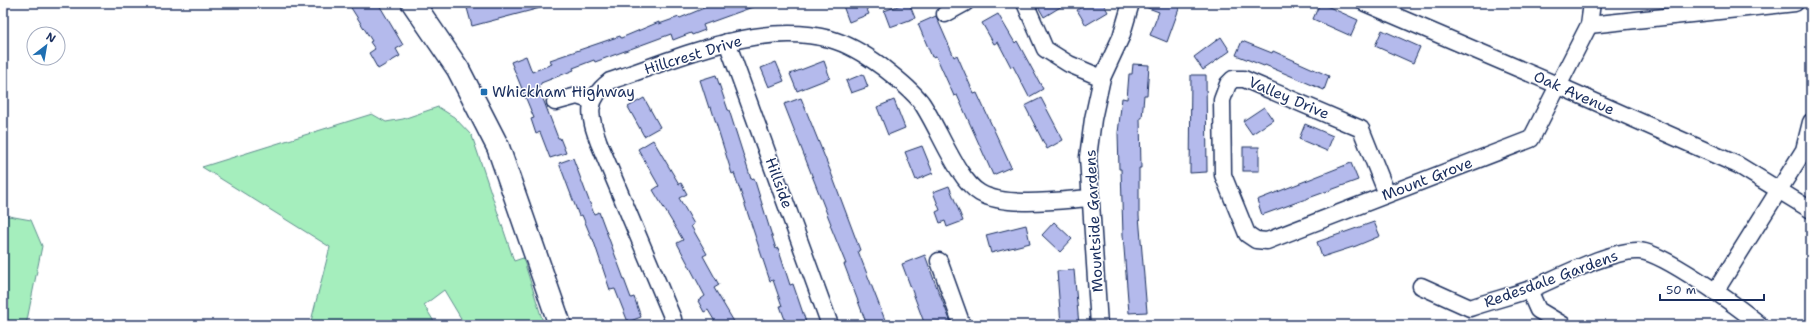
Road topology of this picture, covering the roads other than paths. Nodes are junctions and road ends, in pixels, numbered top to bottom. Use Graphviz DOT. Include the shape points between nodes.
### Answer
graph roads {
  1 [pos="413,3"];
  2 [pos="965,3"];
  3 [pos="1025,3"];
  4 [pos="1131,3"];
  5 [pos="1365,3"];
  6 [pos="1592,3"];
  7 [pos="1795,3"];
  8 [pos="944,14"];
  9 [pos="1589,25"];
  10 [pos="727,42"];
  11 [pos="1102,78"];
  12 [pos="1557,85"];
  13 [pos="592,101"];
  14 [pos="555,102"];
  15 [pos="1811,122"];
  16 [pos="1780,190"];
  17 [pos="1387,194"];
  18 [pos="1091,198"];
  19 [pos="1811,210"];
  20 [pos="1267,241"];
  21 [pos="939,261"];
  22 [pos="1421,286"];
  23 [pos="1529,290"];
  24 [pos="1715,292"];
  25 [pos="560,325"];
  26 [pos="674,325"];
  27 [pos="830,325"];
  28 [pos="962,325"];
  29 [pos="1099,325"];
  30 [pos="1563,325"];
  31 [pos="1760,325"];
  1 -- 25 [label="main road" via="458,69 498,147"];
  2 -- 8 [label="street"];
  3 -- 11 [label="street" via="1045,49 1069,64"];
  4 -- 11 [label="street, Mountside Gardens" via="1120,37"];
  5 -- 12 [label="street, Oak Avenue"];
  6 -- 9 [label="street"];
  7 -- 9 [label="street"];
  9 -- 12 [label="street, Mount Grove"];
  10 -- 13 [label="street, Hillcrest Drive" via="610,82 599,90"];
  10 -- 18 [label="street, Hillcrest Drive" via="771,34 830,39 868,56 900,81 921,102 965,181 979,193 994,199 1030,201"];
  10 -- 27 [label="street, Hillside"];
  11 -- 18 [label="street, Mountside Gardens" via="1088,157"];
  12 -- 16 [label="street, Oak Avenue" via="1738,165"];
  12 -- 17 [label="street, Mount Grove" via="1531,139"];
  13 -- 14 [label="street" via="577,96"];
  13 -- 26 [label="street" via="591,122"];
  15 -- 16 [label="street" via="1804,150"];
  16 -- 19 [label="street, Oak Avenue"];
  16 -- 24 [label="street"];
  17 -- 20 [label="street, Mount Grove"];
  17 -- 20 [label="street, Valley Drive" via="1361,129 1244,79 1233,79 1228,84 1222,100 1223,175 1247,234 1256,240"];
  18 -- 29 [label="street, Mountside Gardens"];
  21 -- 28 [label="street"];
  22 -- 23 [label="street, Redesdale Gardens" via="1470,308"];
  23 -- 24 [label="street, Redesdale Gardens" via="1613,255 1640,251 1667,261"];
  23 -- 30 [label="street" via="1538,310"];
  24 -- 31 [label="street, Redesdale Gardens"];
}
